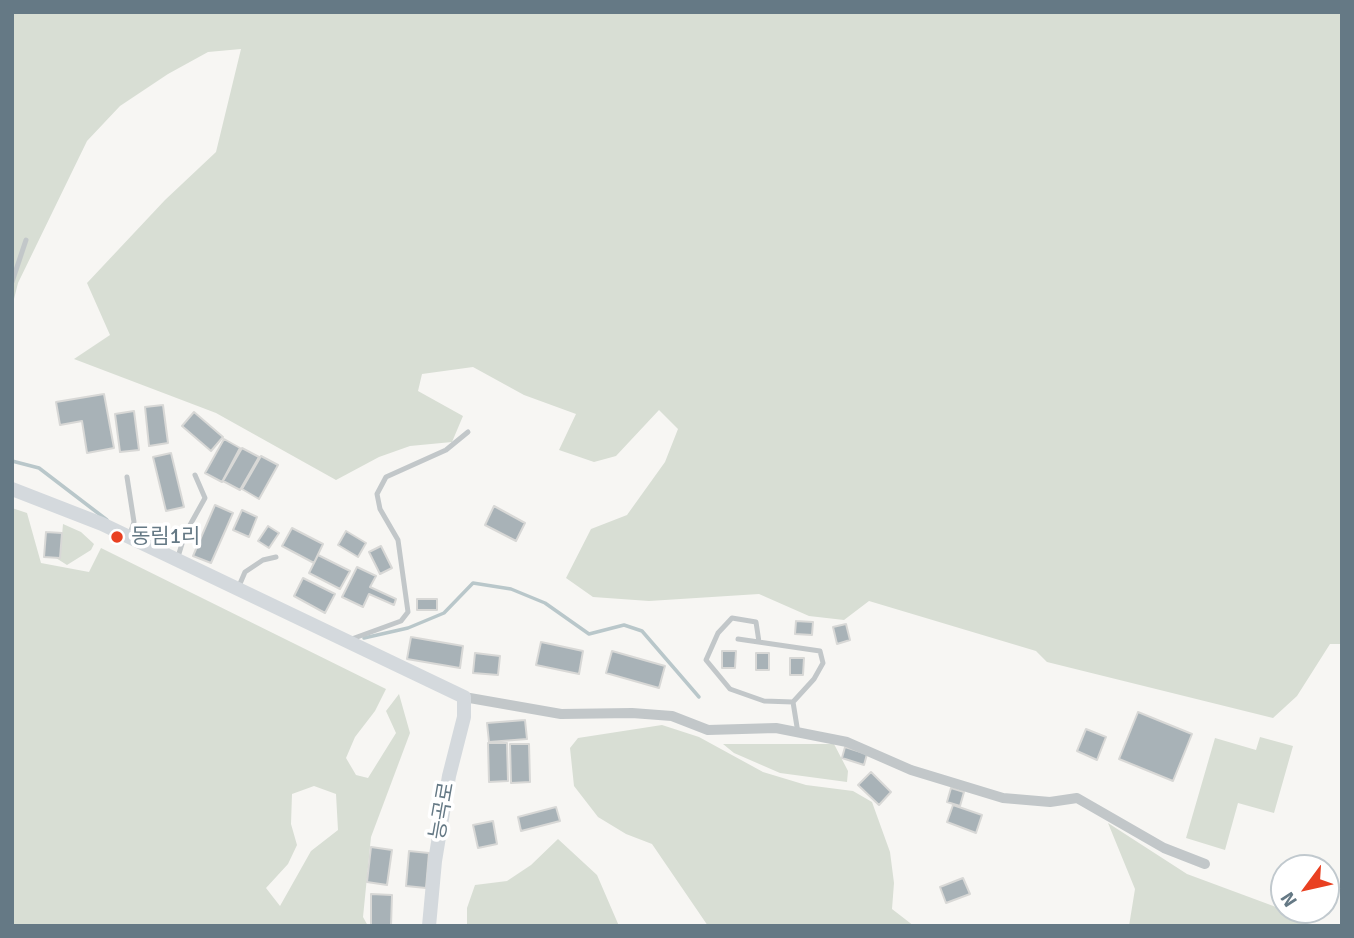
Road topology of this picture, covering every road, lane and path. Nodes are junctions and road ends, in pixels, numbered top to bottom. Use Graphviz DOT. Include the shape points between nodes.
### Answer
graph roads {
  1 [pos="26,240"];
  2 [pos="12,282"];
  3 [pos="468,432"];
  4 [pos="195,475"];
  5 [pos="127,477"];
  6 [pos="12,489"];
  7 [pos="129,537"];
  8 [pos="276,557"];
  9 [pos="177,560"];
  10 [pos="237,589"];
  11 [pos="738,639"];
  12 [pos="346,641"];
  13 [pos="759,642"];
  14 [pos="464,697"];
  15 [pos="793,702"];
  16 [pos="798,733"];
  17 [pos="1205,864"];
  18 [pos="429,926"];
  1 -- 2 [label="lane"];
  3 -- 12 [label="lane" via="446,450 386,477 377,494 380,509 398,540 408,612 401,621"];
  4 -- 9 [label="lane" via="205,498"];
  5 -- 7 [label="lane" via="134,522"];
  6 -- 7 [label="street"];
  7 -- 9 [label="street"];
  8 -- 10 [label="lane" via="245,572"];
  9 -- 10 [label="street"];
  10 -- 12 [label="street"];
  11 -- 13 [label="lane"];
  12 -- 14 [label="street"];
  13 -- 15 [label="lane" via="820,652 823,663"];
  13 -- 15 [label="lane" via="756,622 732,618 718,633 706,660 730,689 764,701"];
  14 -- 16 [label="street" via="561,714 672,716 708,730 776,728"];
  14 -- 18 [label="street, 능곡로" via="435,861"];
  15 -- 16 [label="lane"];
  16 -- 17 [label="street" via="847,742 911,770 1003,798 1051,802 1077,798 1164,848"];
}
